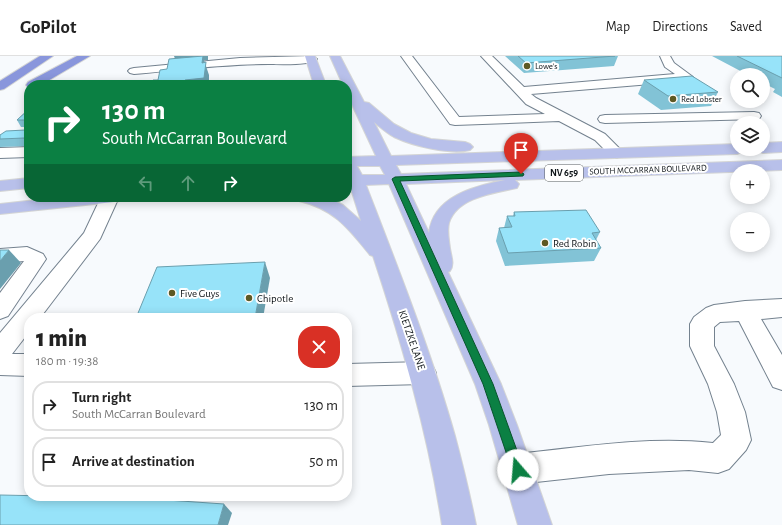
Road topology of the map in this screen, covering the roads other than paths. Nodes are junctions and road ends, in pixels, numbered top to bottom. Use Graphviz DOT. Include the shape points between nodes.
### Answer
graph roads {
  1 [pos="48,56"];
  2 [pos="85,56"];
  3 [pos="335,56"];
  4 [pos="406,56"];
  5 [pos="486,56"];
  6 [pos="665,56"];
  7 [pos="311,57"];
  8 [pos="142,59"];
  9 [pos="134,71"];
  10 [pos="41,80"];
  11 [pos="128,80"];
  12 [pos="318,80"];
  13 [pos="347,80"];
  14 [pos="0,86"];
  15 [pos="352,91"];
  16 [pos="520,91"];
  17 [pos="356,99"];
  18 [pos="730,116"];
  19 [pos="562,117"];
  20 [pos="605,119"];
  21 [pos="782,147"];
  22 [pos="770,148"];
  23 [pos="730,149"];
  24 [pos="0,152"];
  25 [pos="24,152"];
  26 [pos="609,153"];
  27 [pos="352,163"];
  28 [pos="782,165"];
  29 [pos="391,170"];
  30 [pos="566,173"];
  31 [pos="352,181"];
  32 [pos="24,184"];
  33 [pos="0,186"];
  34 [pos="24,193"];
  35 [pos="0,196"];
  36 [pos="64,202"];
  37 [pos="108,202"];
  38 [pos="322,202"];
  39 [pos="0,209"];
  40 [pos="0,256"];
  41 [pos="384,259"];
  42 [pos="782,308"];
  43 [pos="0,310"];
  44 [pos="744,310"];
  45 [pos="30,313"];
  46 [pos="24,321"];
  47 [pos="465,330"];
  48 [pos="0,351"];
  49 [pos="0,364"];
  50 [pos="24,366"];
  51 [pos="424,373"];
  52 [pos="352,375"];
  53 [pos="782,379"];
  54 [pos="518,470"];
  55 [pos="459,525"];
  56 [pos="535,525"];
  1 -- 14 [label="highway"];
  2 -- 10 [label="highway"];
  3 -- 13 [label="main road"];
  4 -- 19 [label="lane" via="455,121"];
  5 -- 16 [label="lane"];
  6 -- 16 [label="lane" via="669,65 687,77"];
  7 -- 9 [label="lane" via="285,62 240,61"];
  7 -- 12 [label="main road"];
  8 -- 9 [label="lane"];
  9 -- 11 [label="lane"];
  15 -- 17 [label="main road"];
  16 -- 19 [label="lane" via="532,101"];
  17 -- 26 [label="main road" via="387,126 410,138 449,146"];
  17 -- 29 [label="main road"];
  18 -- 20 [label="lane"];
  19 -- 26 [label="lane" via="600,137"];
  21 -- 22 [label="main road"];
  23 -- 26 [label="main road, SOUTH MCCARRAN BOULEVARD / NV 659"];
  24 -- 25 [label="lane"];
  26 -- 29 [label="main road, SOUTH MCCARRAN BOULEVARD / NV 659"];
  27 -- 29 [label="main road, SOUTH MCCARRAN BOULEVARD / NV 659"];
  28 -- 30 [label="main road, SOUTH MCCARRAN BOULEVARD / NV 659"];
  29 -- 30 [label="main road, SOUTH MCCARRAN BOULEVARD / NV 659"];
  29 -- 31 [label="main road, SOUTH MCCARRAN BOULEVARD / NV 659"];
  29 -- 47 [label="main road"];
  30 -- 47 [label="main road" via="477,193 453,206 446,213 440,223 439,236 443,264"];
  31 -- 41 [label="main road, KIETZKE LANE"];
  32 -- 33 [label="main road"];
  34 -- 35 [label="main road"];
  36 -- 39 [label="main road"];
  37 -- 45 [label="lane" via="93,235"];
  38 -- 41 [label="main road" via="344,214"];
  40 -- 43 [label="lane" via="27,254 36,259"];
  41 -- 51 [label="main road, KIETZKE LANE"];
  42 -- 44 [label="lane"];
  44 -- 53 [label="lane"];
  44 -- 54 [label="lane" via="714,314 702,324 702,346 722,384 736,440 718,458 688,455 609,459"];
  46 -- 48 [label="lane"];
  47 -- 54 [label="main road" via="488,384"];
  49 -- 50 [label="lane"];
  51 -- 52 [label="lane"];
  51 -- 55 [label="main road, KIETZKE LANE" via="450,473"];
  54 -- 56 [label="main road"];
}
